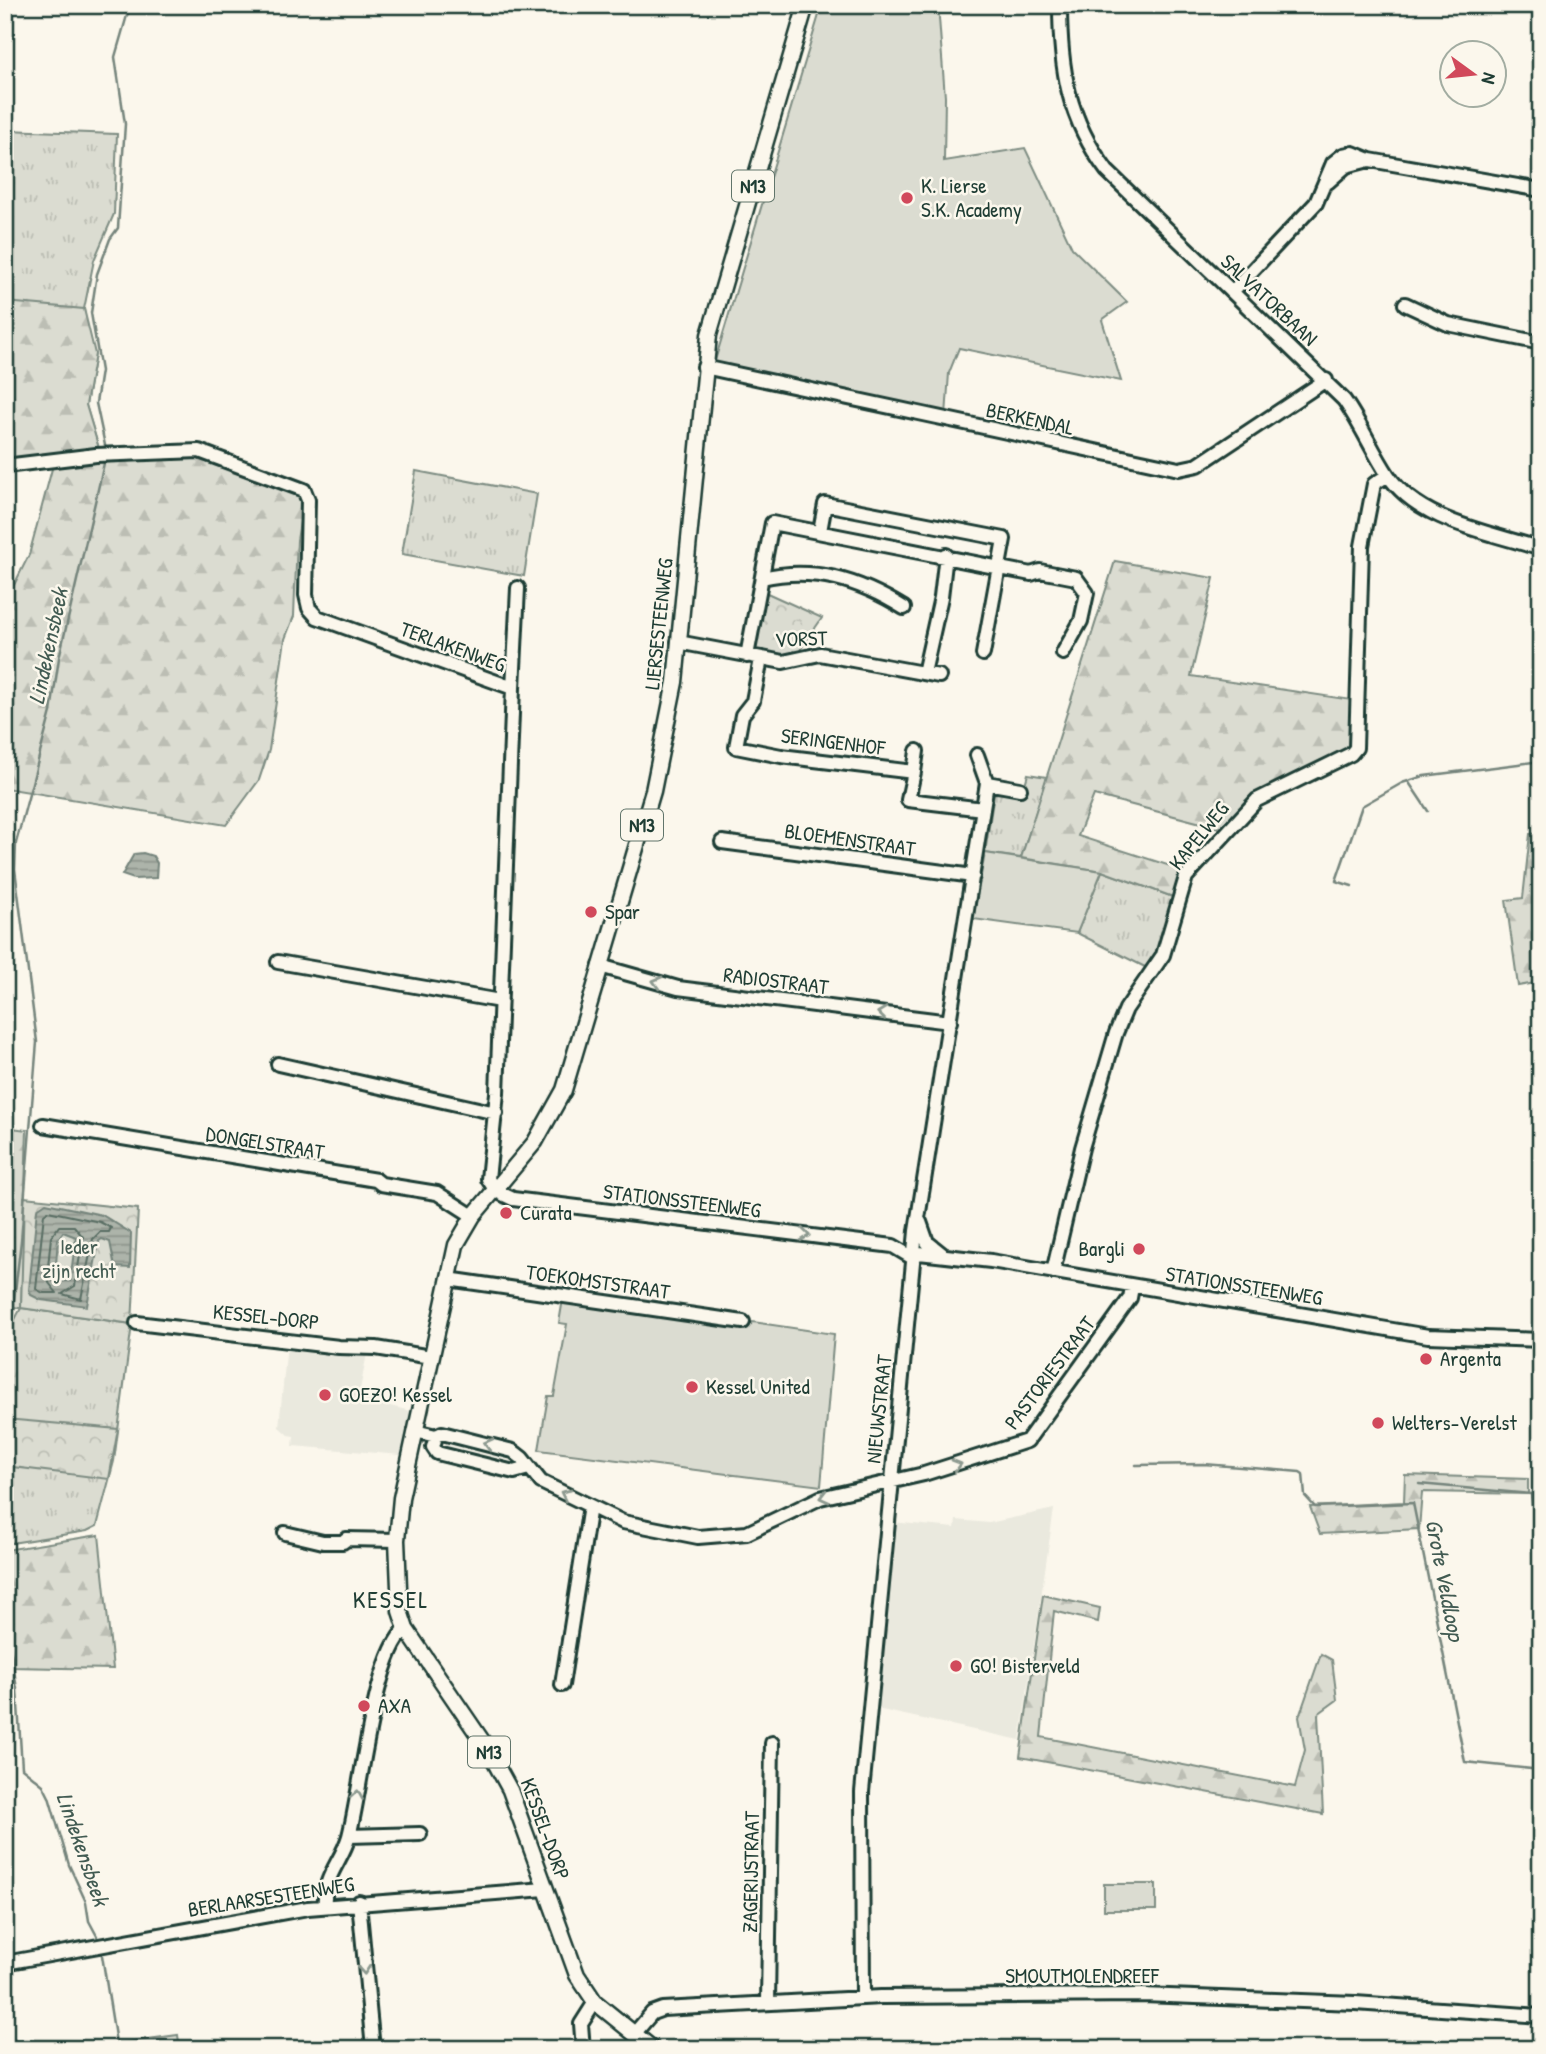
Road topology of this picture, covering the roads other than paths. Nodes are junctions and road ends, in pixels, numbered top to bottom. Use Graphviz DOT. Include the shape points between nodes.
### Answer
graph roads {
  1 [pos="806,5"];
  2 [pos="1060,5"];
  3 [pos="1541,190"];
  4 [pos="1232,292"];
  5 [pos="1405,304"];
  6 [pos="1541,343"];
  7 [pos="704,367"];
  8 [pos="1326,380"];
  9 [pos="5,466"];
  10 [pos="1388,475"];
  11 [pos="820,531"];
  12 [pos="1541,550"];
  13 [pos="946,555"];
  14 [pos="999,565"];
  15 [pos="762,578"];
  16 [pos="518,589"];
  17 [pos="904,608"];
  18 [pos="678,642"];
  19 [pos="1063,653"];
  20 [pos="983,654"];
  21 [pos="747,656"];
  22 [pos="761,659"];
  23 [pos="925,673"];
  24 [pos="939,676"];
  25 [pos="513,688"];
  26 [pos="917,751"];
  27 [pos="977,755"];
  28 [pos="914,772"];
  29 [pos="987,783"];
  30 [pos="1020,789"];
  31 [pos="983,809"];
  32 [pos="722,842"];
  33 [pos="973,876"];
  34 [pos="278,961"];
  35 [pos="600,967"];
  36 [pos="500,1001"];
  37 [pos="950,1022"];
  38 [pos="278,1063"];
  39 [pos="496,1113"];
  40 [pos="43,1125"];
  41 [pos="496,1191"];
  42 [pos="472,1216"];
  43 [pos="919,1218"];
  44 [pos="942,1255"];
  45 [pos="913,1258"];
  46 [pos="1053,1272"];
  47 [pos="448,1279"];
  48 [pos="1132,1287"];
  49 [pos="743,1322"];
  50 [pos="137,1324"];
  51 [pos="1541,1340"];
  52 [pos="431,1357"];
  53 [pos="415,1431"];
  54 [pos="436,1436"];
  55 [pos="529,1468"];
  56 [pos="891,1483"];
  57 [pos="590,1506"];
  58 [pos="285,1533"];
  59 [pos="397,1540"];
  60 [pos="406,1629"];
  61 [pos="562,1685"];
  62 [pos="772,1743"];
  63 [pos="421,1834"];
  64 [pos="349,1836"];
  65 [pos="545,1889"];
  66 [pos="359,1902"];
  67 [pos="325,1906"];
  68 [pos="5,1963"];
  69 [pos="863,1997"];
  70 [pos="595,2002"];
  71 [pos="768,2002"];
  72 [pos="1541,2016"];
  73 [pos="634,2034"];
  74 [pos="373,2049"];
  75 [pos="583,2049"];
  76 [pos="653,2049"];
  1 -- 7 [label="main road, LIERSESTEENWEG / N13" via="709,335"];
  2 -- 4 [label="street, SALVATORBAAN" via="1063,73 1092,150 1127,192"];
  3 -- 4 [label="street" via="1370,160 1353,153 1343,155 1333,163 1316,203"];
  4 -- 8 [label="street, SALVATORBAAN"];
  5 -- 6 [label="street" via="1448,324"];
  7 -- 8 [label="street, BERKENDAL" via="1180,469 1198,465"];
  7 -- 18 [label="main road, LIERSESTEENWEG / N13"];
  8 -- 10 [label="street, SALVATORBAAN" via="1362,424"];
  9 -- 25 [label="street, TERLAKENWEG" via="96,455 199,451 304,490 308,500 306,595 317,617"];
  10 -- 12 [label="street, SALVATORBAAN" via="1415,503"];
  10 -- 46 [label="street, KAPELWEG" via="1374,484 1362,546 1356,748 1257,800 1186,877 1163,955 1126,1009 1116,1033 1082,1148"];
  11 -- 13 [label="street"];
  11 -- 14 [label="street" via="825,504 1004,539"];
  11 -- 15 [label="street" via="772,523"];
  13 -- 14 [label="street"];
  13 -- 23 [label="street"];
  14 -- 19 [label="street" via="1031,574 1040,571 1076,578 1087,593 1081,621"];
  14 -- 20 [label="street"];
  15 -- 17 [label="street" via="785,573 835,577 880,593"];
  15 -- 21 [label="street"];
  16 -- 25 [label="street"];
  18 -- 21 [label="street, VORST"];
  18 -- 35 [label="main road, LIERSESTEENWEG / N13" via="663,751"];
  21 -- 22 [label="street, VORST"];
  22 -- 23 [label="street, VORST" via="783,663 820,654"];
  22 -- 28 [label="street, SERINGENHOF" via="753,701 742,715 736,747"];
  23 -- 24 [label="street, VORST"];
  25 -- 36 [label="street, TERLAKENWEG"];
  26 -- 28 [label="street"];
  27 -- 29 [label="street"];
  28 -- 31 [label="street" via="908,800"];
  29 -- 30 [label="street"];
  29 -- 31 [label="street"];
  31 -- 33 [label="street, NIEUWSTRAAT"];
  32 -- 33 [label="street, BLOEMENSTRAAT"];
  33 -- 37 [label="street, NIEUWSTRAAT"];
  34 -- 36 [label="street"];
  37 -- 35 [label="street, RADIOSTRAAT, one-way" via="678,988"];
  35 -- 41 [label="main road, LIERSESTEENWEG / N13" via="554,1111"];
  36 -- 39 [label="street, TERLAKENWEG"];
  37 -- 43 [label="street, NIEUWSTRAAT"];
  38 -- 39 [label="street"];
  39 -- 41 [label="street, TERLAKENWEG" via="488,1179"];
  40 -- 42 [label="street, DONGELSTRAAT" via="376,1180 437,1193"];
  41 -- 42 [label="main road, LIERSESTEENWEG / N13"];
  41 -- 45 [label="street, STATIONSSTEENWEG, one-way" via="513,1199 893,1246"];
  42 -- 47 [label="main road, KESSEL-DORP / N13" via="456,1245"];
  43 -- 44 [label="street" via="927,1242"];
  43 -- 45 [label="street, NIEUWSTRAAT"];
  44 -- 45 [label="street, STATIONSSTEENWEG" via="919,1253"];
  44 -- 46 [label="street, STATIONSSTEENWEG"];
  45 -- 56 [label="street, NIEUWSTRAAT"];
  46 -- 48 [label="street, STATIONSSTEENWEG"];
  47 -- 49 [label="street, TOEKOMSTSTRAAT"];
  47 -- 52 [label="main road, KESSEL-DORP / N13"];
  48 -- 51 [label="street, STATIONSSTEENWEG" via="1428,1336"];
  56 -- 48 [label="street, PASTORIESTRAAT, one-way" via="1027,1441 1130,1298"];
  50 -- 52 [label="street, KESSEL-DORP"];
  52 -- 53 [label="main road, KESSEL-DORP / N13"];
  53 -- 54 [label="street"];
  53 -- 59 [label="main road, KESSEL-DORP / N13"];
  55 -- 54 [label="street, one-way" via="513,1451 442,1433"];
  54 -- 55 [label="street" via="433,1447 438,1453 514,1472"];
  57 -- 55 [label="street, PASTORIESTRAAT, one-way" via="541,1482"];
  56 -- 57 [label="street, PASTORIESTRAAT, one-way" via="820,1498 752,1531 725,1535 698,1537 634,1526"];
  56 -- 69 [label="street, NIEUWSTRAAT" via="862,1792"];
  57 -- 61 [label="street"];
  58 -- 59 [label="street" via="323,1542"];
  59 -- 60 [label="main road, KESSEL-DORP / N13" via="400,1611"];
  64 -- 60 [label="street, one-way" via="374,1712 396,1640"];
  60 -- 65 [label="main road, KESSEL-DORP / N13" via="505,1780"];
  62 -- 71 [label="street, ZAGERIJSTRAAT"];
  63 -- 64 [label="street"];
  64 -- 67 [label="street" via="325,1887"];
  65 -- 66 [label="street, BERLAARSESTEENWEG"];
  65 -- 70 [label="main road, KESSEL-DORP / N13" via="577,1975"];
  66 -- 67 [label="street, BERLAARSESTEENWEG"];
  66 -- 74 [label="street, one-way"];
  67 -- 68 [label="street, BERLAARSESTEENWEG"];
  69 -- 71 [label="street, SMOUTMOLENDREEF"];
  69 -- 72 [label="street, SMOUTMOLENDREEF" via="1182,1996"];
  70 -- 73 [label="main road, N13"];
  70 -- 75 [label="street" via="581,2024"];
  71 -- 73 [label="street, SMOUTMOLENDREEF" via="663,2009 652,2013"];
  73 -- 76 [label="main road, N13"];
}
